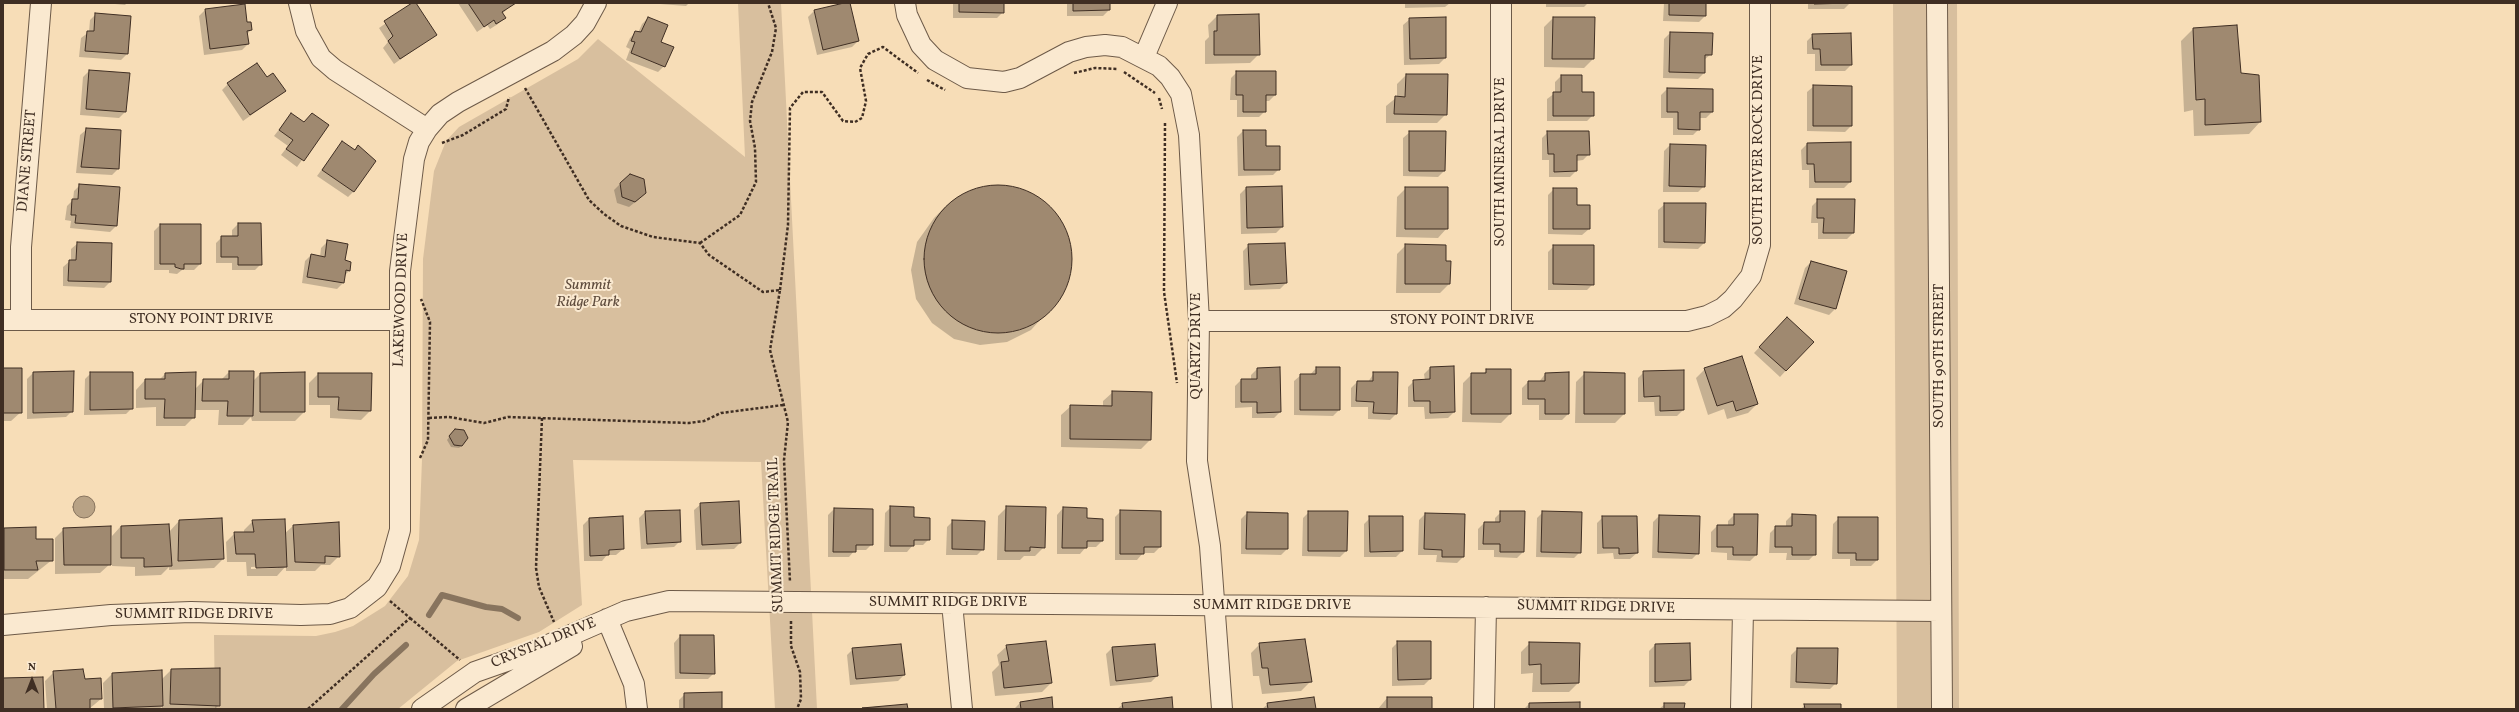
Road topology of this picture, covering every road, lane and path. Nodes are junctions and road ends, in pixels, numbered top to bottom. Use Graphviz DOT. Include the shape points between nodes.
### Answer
graph roads {
  1 [pos="41,3"];
  2 [pos="299,3"];
  3 [pos="596,3"];
  4 [pos="768,3"];
  5 [pos="905,3"];
  6 [pos="1167,3"];
  7 [pos="1501,3"];
  8 [pos="1760,3"];
  9 [pos="1937,3"];
  10 [pos="1144,57"];
  11 [pos="1071,74"];
  12 [pos="524,85"];
  13 [pos="948,91"];
  14 [pos="510,93"];
  15 [pos="1163,112"];
  16 [pos="1164,120"];
  17 [pos="427,129"];
  18 [pos="438,149"];
  19 [pos="700,243"];
  20 [pos="780,290"];
  21 [pos="420,297"];
  22 [pos="1723,308"];
  23 [pos="12,320"];
  24 [pos="400,320"];
  25 [pos="1199,321"];
  26 [pos="1502,321"];
  27 [pos="1198,398"];
  28 [pos="784,405"];
  29 [pos="429,418"];
  30 [pos="542,418"];
  31 [pos="418,464"];
  32 [pos="382,593"];
  33 [pos="792,602"];
  34 [pos="952,603"];
  35 [pos="1213,605"];
  36 [pos="1486,607"];
  37 [pos="1743,610"];
  38 [pos="1941,611"];
  39 [pos="410,618"];
  40 [pos="607,619"];
  41 [pos="3,625"];
  42 [pos="557,628"];
  43 [pos="475,672"];
  44 [pos="308,709"];
  45 [pos="422,709"];
  46 [pos="466,709"];
  47 [pos="637,709"];
  48 [pos="798,709"];
  49 [pos="962,709"];
  50 [pos="1222,709"];
  51 [pos="1484,709"];
  52 [pos="1741,709"];
  53 [pos="1942,709"];
  1 -- 23 [label="street, DIANE STREET" via="21,247"];
  2 -- 17 [label="street" via="306,31 321,58 335,70"];
  3 -- 17 [label="street, LAKEWOOD DRIVE" via="585,23 574,35 553,50 458,102 440,114"];
  4 -- 19 [label="path" via="776,28 772,52 752,102 750,122 755,148 756,182 740,215"];
  5 -- 10 [label="street, QUARTZ DRIVE" via="907,15 922,45 935,60 967,78 1004,82 1020,78 1069,52 1086,47 1122,47"];
  6 -- 10 [label="street"];
  7 -- 26 [label="street, SOUTH MINERAL DRIVE"];
  8 -- 22 [label="street, SOUTH RIVER ROCK DRIVE" via="1760,245 1751,276"];
  9 -- 38 [label="street, SOUTH 90TH STREET"];
  10 -- 25 [label="street, QUARTZ DRIVE" via="1159,66 1170,77 1181,94 1186,113"];
  11 -- 15 [label="path" via="1095,68 1118,69 1157,94"];
  12 -- 19 [label="path" via="589,200 604,214 621,226 652,237"];
  13 -- 20 [label="path, SUMMIT RIDGE TRAIL" via="935,86 883,47 868,54 860,68 866,100 862,118 855,122 843,120 822,92 803,92 790,108 788,225"];
  14 -- 18 [label="path" via="506,109 463,135 440,144"];
  16 -- 27 [label="path" via="1164,292 1179,397"];
  17 -- 24 [label="street, LAKEWOOD DRIVE" via="419,142 414,159 401,250"];
  19 -- 20 [label="path" via="709,255 764,292"];
  20 -- 28 [label="path, SUMMIT RIDGE TRAIL" via="770,350"];
  21 -- 29 [label="path" via="430,322"];
  22 -- 26 [label="street, STONY POINT DRIVE" via="1687,321"];
  23 -- 24 [label="street, STONY POINT DRIVE"];
  24 -- 32 [label="street, LAKEWOOD DRIVE" via="400,530"];
  25 -- 26 [label="street, STONY POINT DRIVE"];
  25 -- 27 [label="street, QUARTZ DRIVE"];
  27 -- 35 [label="street, QUARTZ DRIVE" via="1198,461 1210,546"];
  28 -- 30 [label="path" via="721,413 704,421 689,423"];
  28 -- 33 [label="path, SUMMIT RIDGE TRAIL" via="788,422 784,460"];
  29 -- 30 [label="path" via="449,417 484,423 508,416"];
  29 -- 31 [label="path" via="428,440"];
  30 -- 42 [label="path" via="536,568 539,587"];
  32 -- 39 [label="path"];
  32 -- 41 [label="street, SUMMIT RIDGE DRIVE" via="330,614 301,616 191,612"];
  33 -- 34 [label="street, SUMMIT RIDGE DRIVE"];
  33 -- 40 [label="street, SUMMIT RIDGE DRIVE" via="669,601 648,604"];
  33 -- 48 [label="path, SUMMIT RIDGE TRAIL" via="791,646 800,672"];
  34 -- 35 [label="street, SUMMIT RIDGE DRIVE"];
  34 -- 49 [label="street"];
  35 -- 36 [label="street, SUMMIT RIDGE DRIVE"];
  35 -- 50 [label="street, QUARTZ DRIVE"];
  36 -- 37 [label="street, SUMMIT RIDGE DRIVE"];
  36 -- 51 [label="street"];
  37 -- 38 [label="street, SUMMIT RIDGE DRIVE"];
  37 -- 52 [label="street"];
  38 -- 53 [label="street, SOUTH 90TH STREET"];
  39 -- 43 [label="path"];
  39 -- 44 [label="path"];
  40 -- 43 [label="street, CRYSTAL DRIVE" via="532,652"];
  40 -- 46 [label="street, CRYSTAL DRIVE" via="569,647"];
  40 -- 47 [label="street" via="634,684"];
  43 -- 45 [label="street, CRYSTAL DRIVE"];
}
